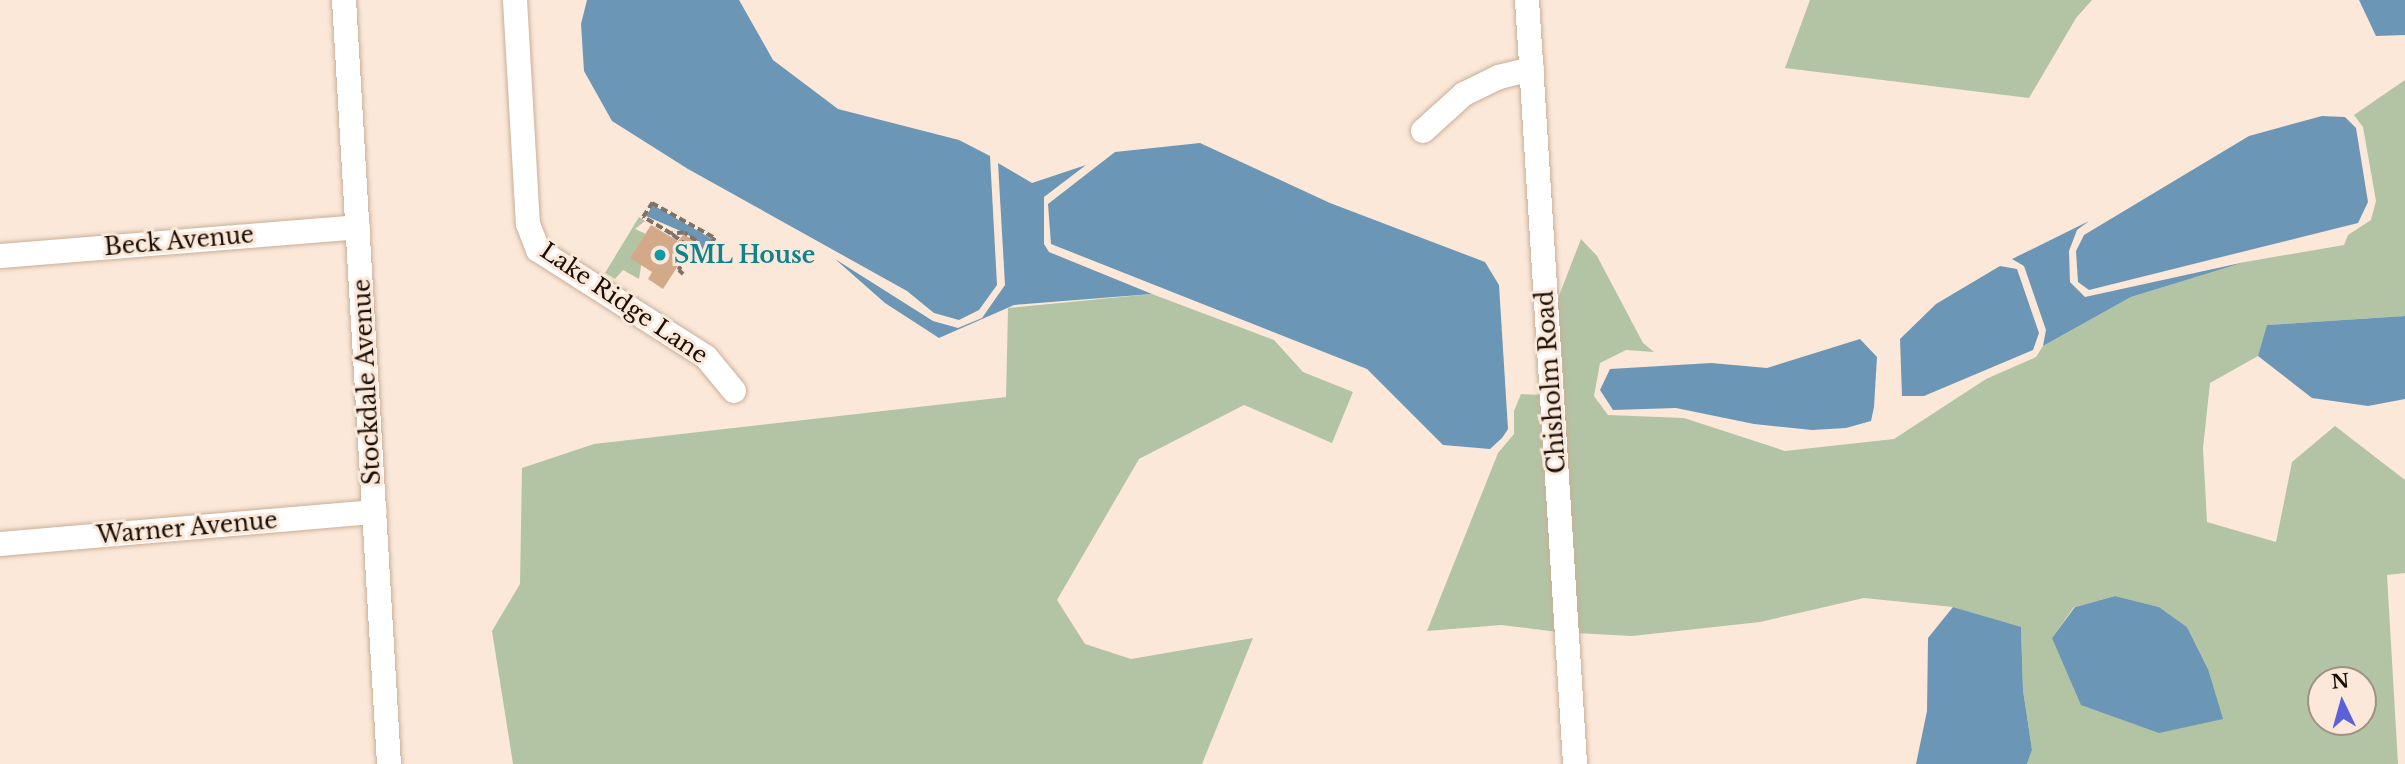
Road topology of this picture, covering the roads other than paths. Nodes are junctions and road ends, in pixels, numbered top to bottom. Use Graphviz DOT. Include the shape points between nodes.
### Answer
graph roads {
  1 [pos="344,0"];
  2 [pos="514,0"];
  3 [pos="1527,0"];
  4 [pos="1532,69"];
  5 [pos="1423,131"];
  6 [pos="358,227"];
  7 [pos="0,256"];
  8 [pos="734,391"];
  9 [pos="375,512"];
  10 [pos="0,544"];
  11 [pos="389,764"];
  12 [pos="1575,764"];
  1 -- 6 [label="street, Stockdale Avenue"];
  2 -- 8 [label="street, Lake Ridge Lane" via="528,224 538,250 706,357"];
  3 -- 4 [label="street, Chisholm Road"];
  4 -- 5 [label="street" via="1499,77 1464,94"];
  4 -- 12 [label="street, Chisholm Road"];
  6 -- 7 [label="street, Beck Avenue"];
  6 -- 9 [label="street, Stockdale Avenue"];
  9 -- 10 [label="street, Warner Avenue"];
  9 -- 11 [label="street, Stockdale Avenue"];
}
